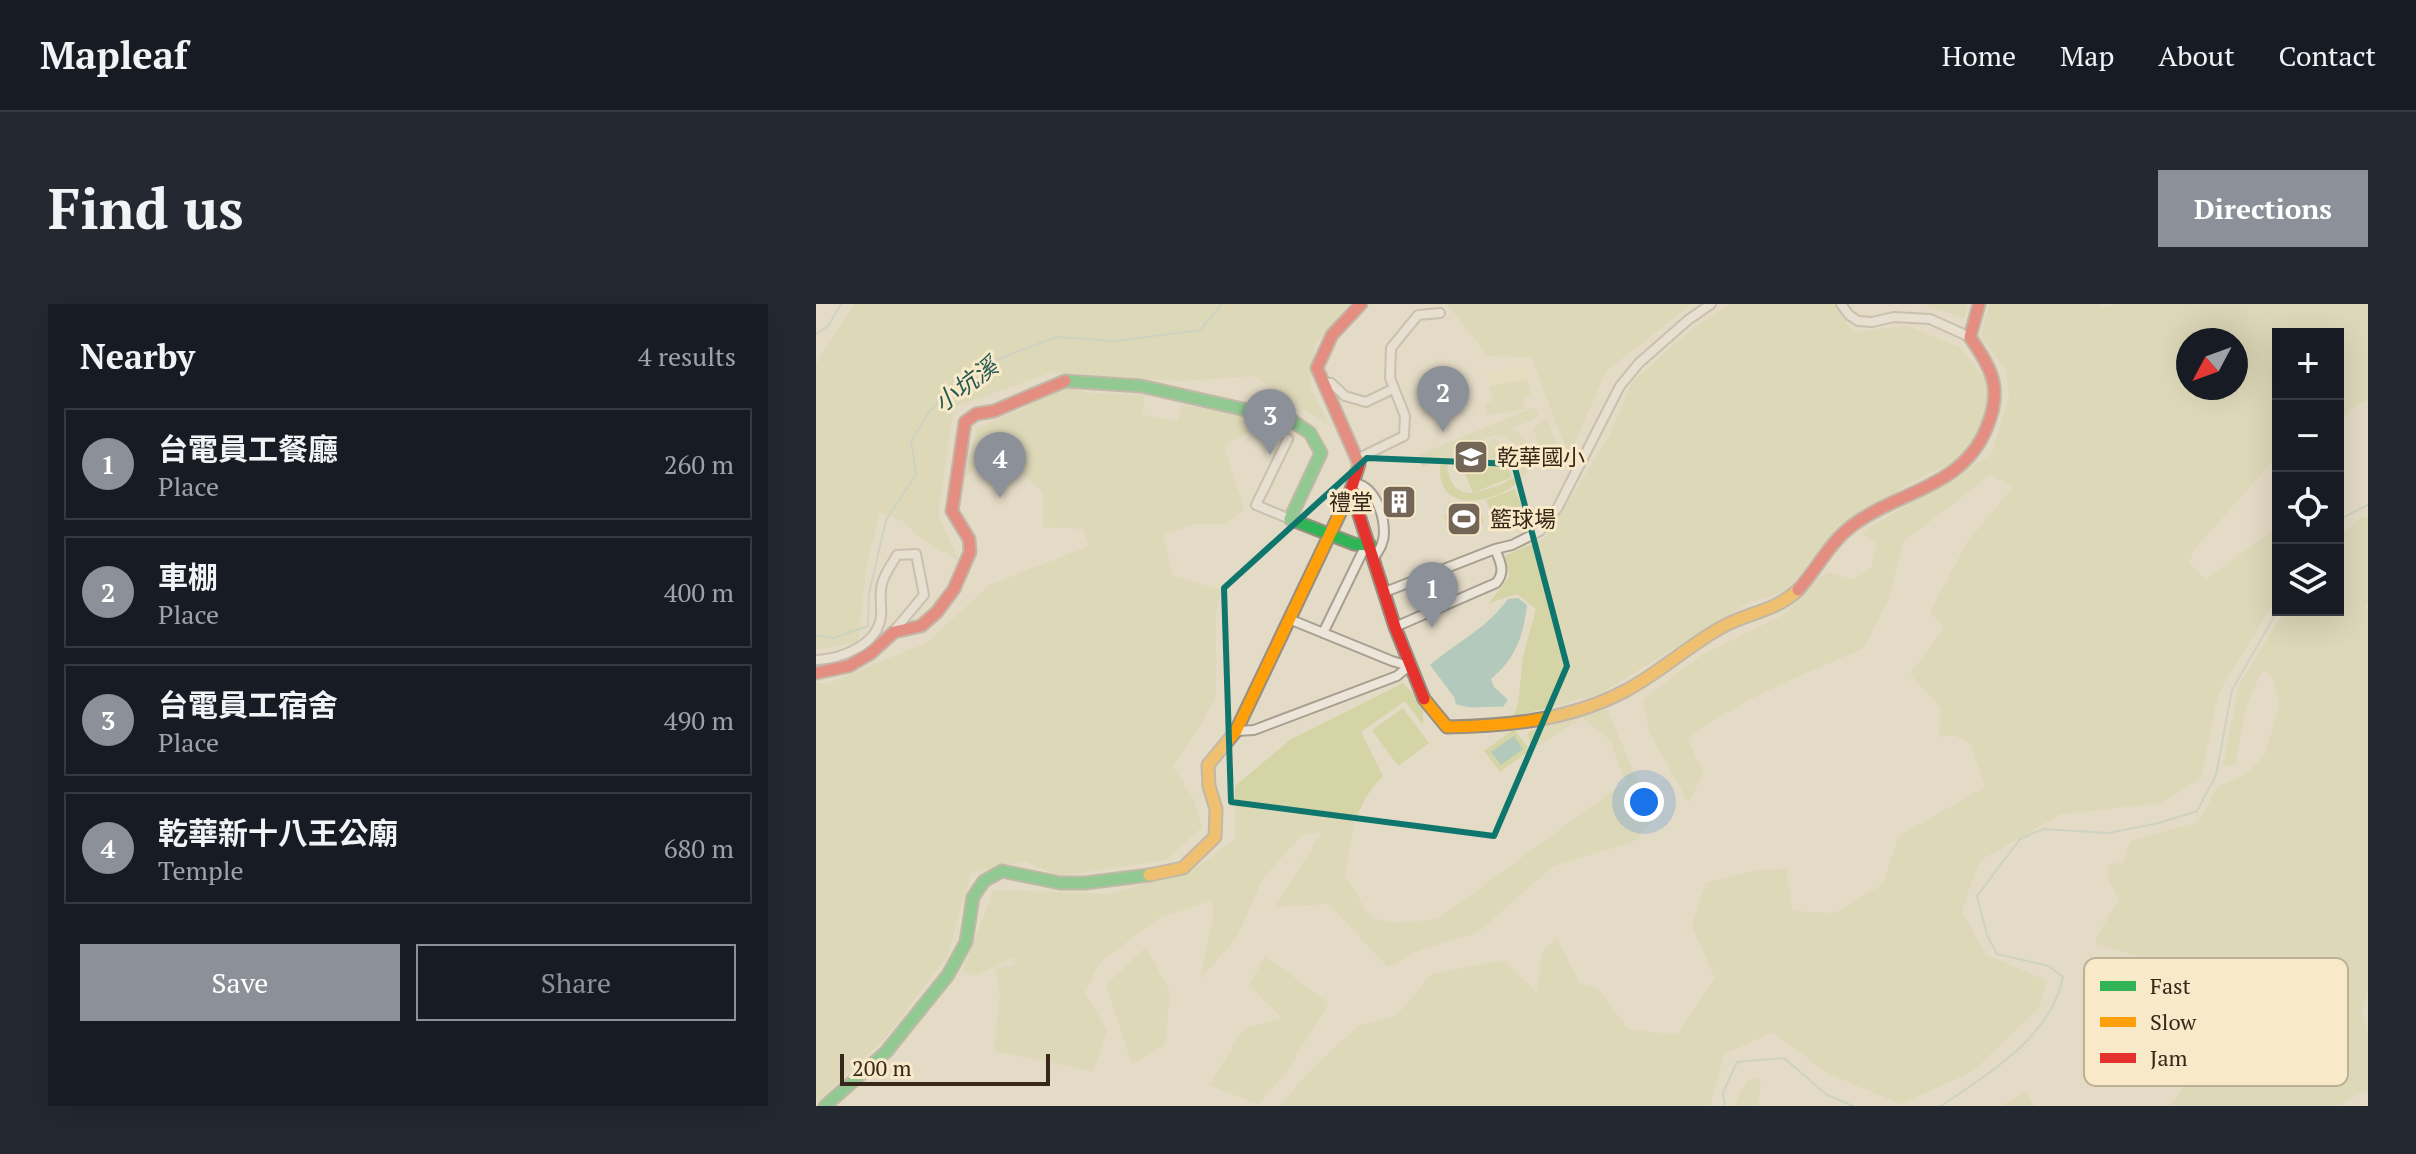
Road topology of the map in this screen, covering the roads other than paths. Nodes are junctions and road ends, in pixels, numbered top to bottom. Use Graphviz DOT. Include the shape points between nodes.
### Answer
graph roads {
  1 [pos="1361,304"];
  2 [pos="1711,304"];
  3 [pos="1841,304"];
  4 [pos="1979,304"];
  5 [pos="1440,313"];
  6 [pos="1970,337"];
  7 [pos="1322,382"];
  8 [pos="1393,389"];
  9 [pos="1288,439"];
  10 [pos="1357,459"];
  11 [pos="1352,487"];
  12 [pos="1290,519"];
  13 [pos="1327,534"];
  14 [pos="1370,545"];
  15 [pos="1495,549"];
  16 [pos="1374,558"];
  17 [pos="1385,592"];
  18 [pos="1289,619"];
  19 [pos="1395,627"];
  20 [pos="893,632"];
  21 [pos="1323,633"];
  22 [pos="816,660"];
  23 [pos="1409,666"];
  24 [pos="816,673"];
  25 [pos="1236,731"];
  26 [pos="825,1106"];
  1 -- 7 [label="street" via="1332,335 1317,368"];
  2 -- 15 [label="street" via="1639,363 1620,386 1558,507 1540,531"];
  3 -- 6 [label="street" via="1858,321 1930,319"];
  4 -- 6 [label="street"];
  5 -- 8 [label="street" via="1418,315 1391,348"];
  6 -- 23 [label="street" via="1994,375 1996,406 1980,445 1963,465 1841,535 1785,602 1723,626 1624,692 1551,718 1447,727 1422,696"];
  7 -- 8 [label="street" via="1366,402"];
  7 -- 10 [label="street"];
  8 -- 10 [label="street" via="1405,416 1404,436"];
  9 -- 12 [label="street" via="1256,505"];
  10 -- 11 [label="street"];
  11 -- 13 [label="street"];
  11 -- 14 [label="street"];
  11 -- 16 [label="street" via="1363,485 1372,492 1380,513 1384,533"];
  12 -- 13 [label="street"];
  12 -- 20 [label="street" via="1321,453 1308,429 1291,420 1141,386 1059,382 965,422 952,511 970,540 966,572 932,617 921,626"];
  13 -- 14 [label="street"];
  13 -- 18 [label="street"];
  14 -- 16 [label="street"];
  14 -- 21 [label="street"];
  15 -- 17 [label="street"];
  15 -- 19 [label="street" via="1502,567 1496,583"];
  16 -- 17 [label="street"];
  17 -- 19 [label="street"];
  18 -- 21 [label="street"];
  18 -- 25 [label="street"];
  19 -- 23 [label="street"];
  20 -- 22 [label="street" via="924,595 916,554 897,555 882,581 881,619 873,636 846,653"];
  20 -- 24 [label="street" via="854,665"];
  21 -- 23 [label="street"];
  23 -- 25 [label="street" via="1397,676 1254,730"];
  25 -- 26 [label="street" via="1208,765 1215,837 1199,855 1173,872 1085,883 1002,871 984,881 973,897 966,942 948,975 886,1052"];
}
